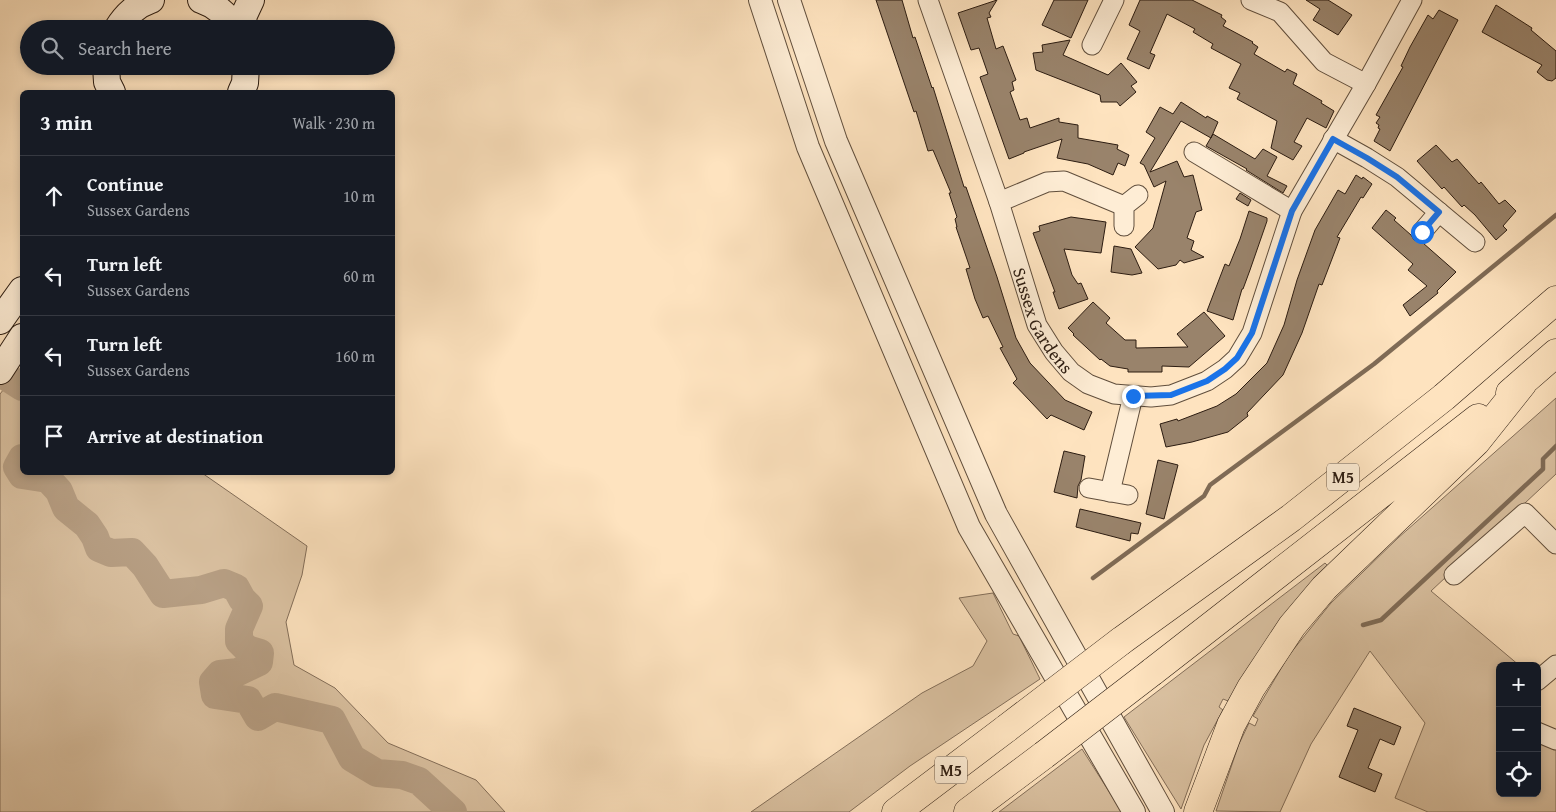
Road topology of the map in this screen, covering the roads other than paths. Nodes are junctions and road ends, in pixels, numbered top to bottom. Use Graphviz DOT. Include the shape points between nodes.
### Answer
graph roads {
  1 [pos="151,0"];
  2 [pos="201,0"];
  3 [pos="251,0"];
  4 [pos="760,0"];
  5 [pos="789,0"];
  6 [pos="928,0"];
  7 [pos="1114,0"];
  8 [pos="1251,0"];
  9 [pos="1412,0"];
  10 [pos="123,20"];
  11 [pos="230,20"];
  12 [pos="243,20"];
  13 [pos="1102,39"];
  14 [pos="107,75"];
  15 [pos="245,75"];
  16 [pos="1366,84"];
  17 [pos="111,90"];
  18 [pos="242,90"];
  19 [pos="1333,139"];
  20 [pos="1194,152"];
  21 [pos="999,202"];
  22 [pos="1292,211"];
  23 [pos="1439,212"];
  24 [pos="1124,226"];
  25 [pos="1422,232"];
  26 [pos="1475,242"];
  27 [pos="20,293"];
  28 [pos="1556,300"];
  29 [pos="0,321"];
  30 [pos="1556,353"];
  31 [pos="1523,383"];
  32 [pos="1133,396"];
  33 [pos="1089,488"];
  34 [pos="1556,544"];
  35 [pos="1454,575"];
  36 [pos="1556,664"];
  37 [pos="1541,678"];
  38 [pos="1541,734"];
  39 [pos="1556,740"];
  40 [pos="896,812"];
  41 [pos="968,812"];
  42 [pos="1134,812"];
  43 [pos="1163,812"];
  44 [pos="1198,812"];
  1 -- 10 [label="main road"];
  2 -- 11 [label="main road"];
  3 -- 12 [label="main road"];
  4 -- 42 [label="street" via="808,147 968,527"];
  5 -- 43 [label="street" via="836,141 996,514"];
  6 -- 21 [label="street, Sussex Gardens"];
  7 -- 13 [label="street"];
  8 -- 16 [label="street" via="1280,12 1324,62"];
  9 -- 16 [label="street, Sussex Gardens"];
  14 -- 17 [label="main road"];
  15 -- 18 [label="main road"];
  16 -- 19 [label="street, Sussex Gardens"];
  19 -- 22 [label="street, Sussex Gardens"];
  19 -- 23 [label="street" via="1397,177"];
  20 -- 22 [label="street"];
  21 -- 24 [label="street" via="1047,182 1064,181 1131,200"];
  21 -- 32 [label="street, Sussex Gardens" via="1038,325 1054,352 1070,372 1088,384 1114,394"];
  22 -- 32 [label="street, Sussex Gardens" via="1252,333 1237,358 1207,381 1171,395"];
  23 -- 25 [label="street"];
  23 -- 26 [label="street"];
  27 -- 29 [label="main road"];
  28 -- 40 [label="highway, M5, bridge" via="1444,397 1299,512"];
  30 -- 31 [label="highway, M5"];
  31 -- 41 [label="highway, M5, bridge"];
  31 -- 44 [label="highway, M5" via="1476,442 1324,588 1292,626 1250,688 1231,725"];
  32 -- 33 [label="street" via="1119,493"];
  34 -- 35 [label="street" via="1524,513"];
  36 -- 37 [label="street"];
  38 -- 39 [label="street"];
}
